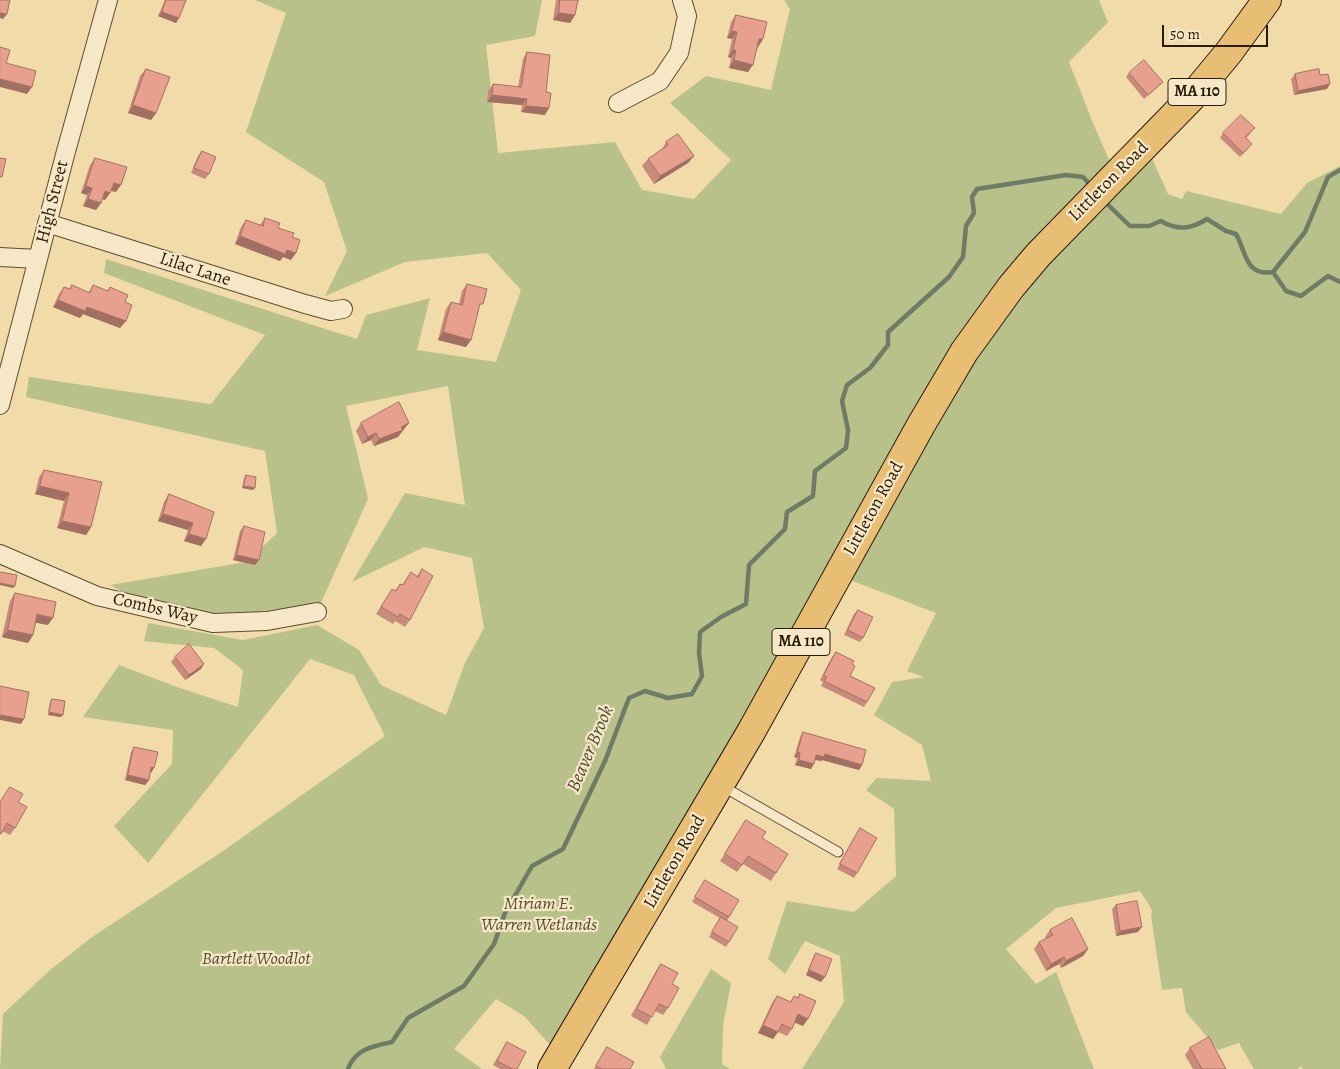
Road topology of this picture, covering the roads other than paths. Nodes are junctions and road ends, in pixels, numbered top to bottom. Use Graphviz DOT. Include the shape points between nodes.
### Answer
graph roads {
  1 [pos="108,0"];
  2 [pos="682,0"];
  3 [pos="1267,0"];
  4 [pos="618,104"];
  5 [pos="47,223"];
  6 [pos="0,257"];
  7 [pos="38,259"];
  8 [pos="343,309"];
  9 [pos="0,405"];
  10 [pos="0,554"];
  11 [pos="318,612"];
  12 [pos="720,785"];
  13 [pos="838,852"];
  14 [pos="552,1069"];
  1 -- 5 [label="street, High Street"];
  2 -- 4 [label="street" via="687,16 679,53 660,81"];
  3 -- 12 [label="main road, Littleton Road / MA 110" via="1191,98 1065,226 1011,287 964,352"];
  5 -- 7 [label="street, High Street"];
  5 -- 8 [label="street, Lilac Lane" via="305,304 331,310"];
  6 -- 7 [label="street"];
  7 -- 9 [label="street, High Street"];
  10 -- 11 [label="street, Combs Way" via="97,596 213,623 267,621"];
  12 -- 13 [label="lane"];
  12 -- 14 [label="main road, Littleton Road / MA 110"];
}
